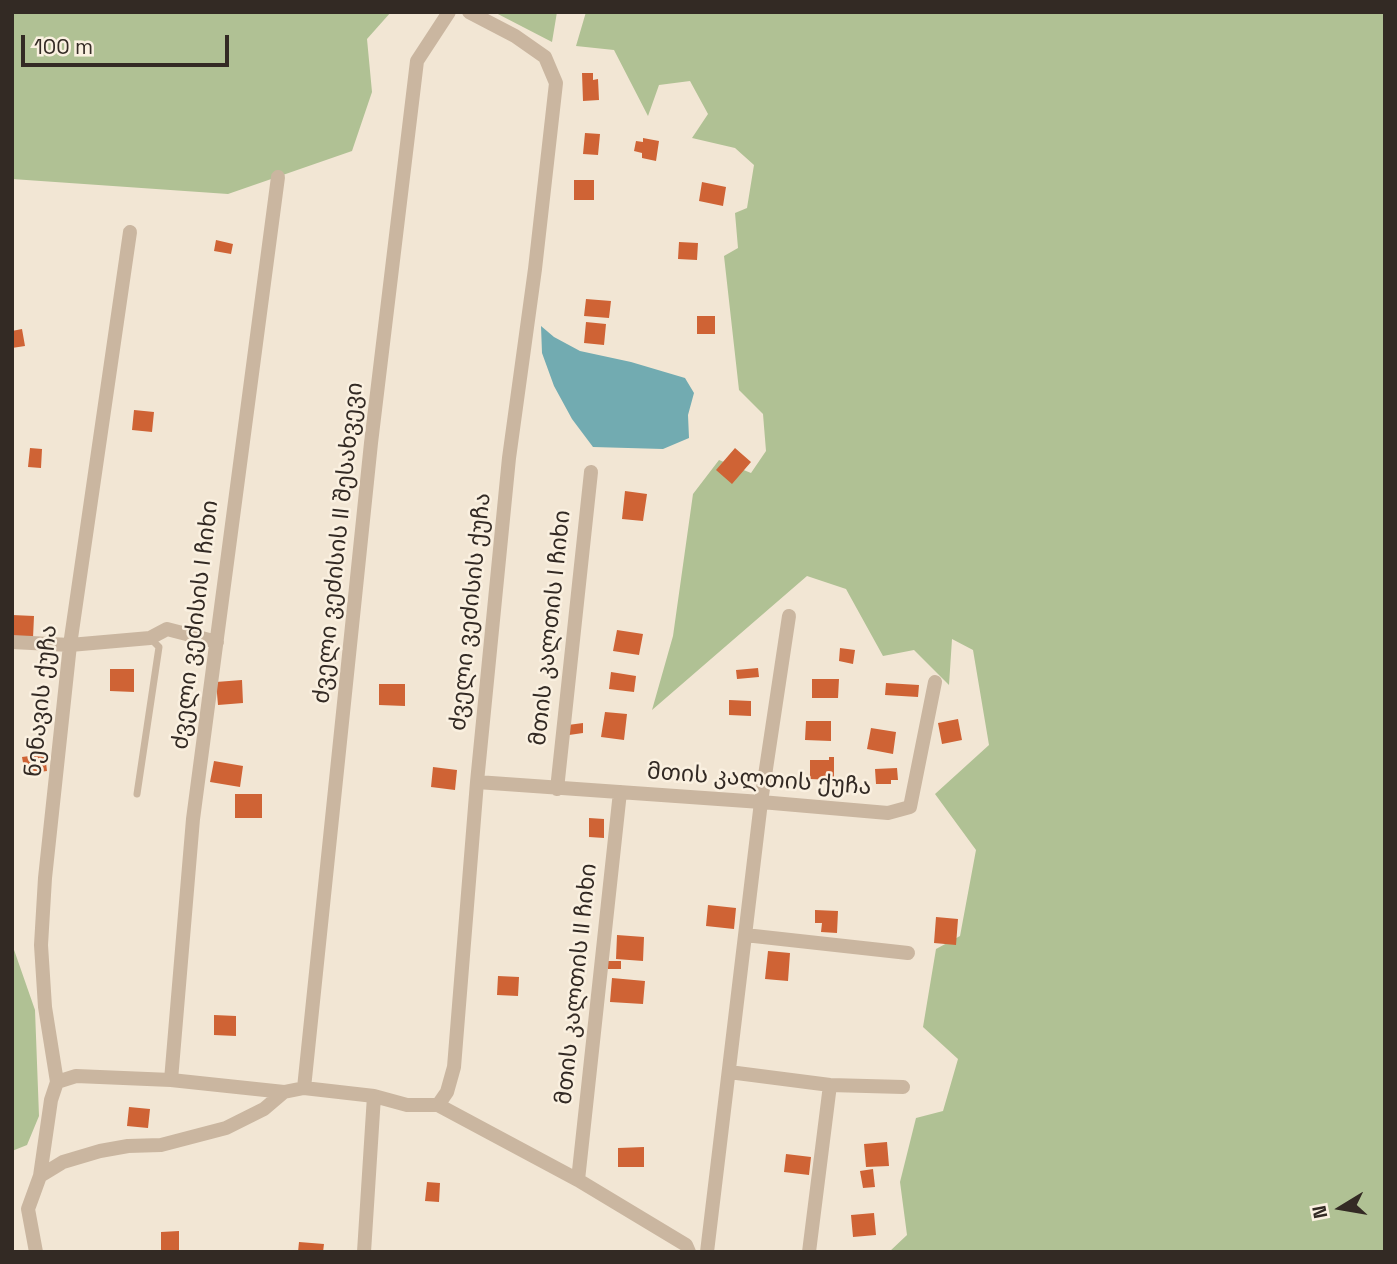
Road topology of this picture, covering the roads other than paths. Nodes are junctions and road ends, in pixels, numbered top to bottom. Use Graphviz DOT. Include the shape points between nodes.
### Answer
graph roads {
  1 [pos="449,12"];
  2 [pos="469,12"];
  3 [pos="278,177"];
  4 [pos="130,232"];
  5 [pos="591,472"];
  6 [pos="789,616"];
  7 [pos="150,638"];
  8 [pos="12,642"];
  9 [pos="217,642"];
  10 [pos="70,645"];
  11 [pos="935,682"];
  12 [pos="477,782"];
  13 [pos="557,789"];
  14 [pos="620,792"];
  15 [pos="137,794"];
  16 [pos="761,802"];
  17 [pos="745,935"];
  18 [pos="908,953"];
  19 [pos="729,1072"];
  20 [pos="171,1080"];
  21 [pos="57,1082"];
  22 [pos="830,1085"];
  23 [pos="903,1087"];
  24 [pos="304,1088"];
  25 [pos="284,1092"];
  26 [pos="374,1096"];
  27 [pos="438,1105"];
  28 [pos="40,1176"];
  29 [pos="578,1180"];
  30 [pos="36,1252"];
  31 [pos="364,1252"];
  32 [pos="689,1252"];
  33 [pos="707,1252"];
  34 [pos="809,1252"];
  1 -- 24 [label="street, ძველი ვეძისის II შესახვევი" via="417,61 371,443"];
  2 -- 12 [label="street, ძველი ვეძისის ქუჩა" via="545,57 556,83 509,458"];
  3 -- 9 [label="street, ძველი ვეძისის I ჩიხი"];
  4 -- 10 [label="street, ნენავის ქუჩა"];
  5 -- 13 [label="street, მთის კალთის I ჩიხი"];
  6 -- 16 [label="street"];
  7 -- 9 [label="street" via="167,629"];
  7 -- 10 [label="street"];
  7 -- 15 [label="lane" via="159,647"];
  8 -- 10 [label="street"];
  9 -- 20 [label="street, ძველი ვეძისის I ჩიხი" via="193,819"];
  10 -- 21 [label="street, ნენავის ქუჩა" via="41,945"];
  11 -- 16 [label="street, მთის კალთის ქუჩა" via="910,807 888,813"];
  12 -- 13 [label="street, მთის კალთის ქუჩა"];
  12 -- 27 [label="street, ძველი ვეძისის ქუჩა" via="454,1067"];
  13 -- 14 [label="street, მთის კალთის ქუჩა"];
  14 -- 16 [label="street, მთის კალთის ქუჩა"];
  14 -- 29 [label="street, მთის კალთის II ჩიხი"];
  16 -- 17 [label="street"];
  17 -- 18 [label="street"];
  17 -- 19 [label="street"];
  19 -- 22 [label="street"];
  19 -- 33 [label="street"];
  20 -- 21 [label="street" via="76,1076"];
  20 -- 25 [label="street"];
  21 -- 28 [label="street, ნენავის ქუჩა"];
  22 -- 23 [label="street"];
  22 -- 34 [label="street"];
  24 -- 25 [label="street"];
  24 -- 26 [label="street"];
  25 -- 28 [label="street" via="264,1109 226,1128 160,1145 100,1151 63,1162"];
  26 -- 27 [label="street" via="407,1105"];
  26 -- 31 [label="street"];
  27 -- 29 [label="street"];
  28 -- 30 [label="street" via="28,1209"];
  29 -- 32 [label="street" via="686,1245"];
}
